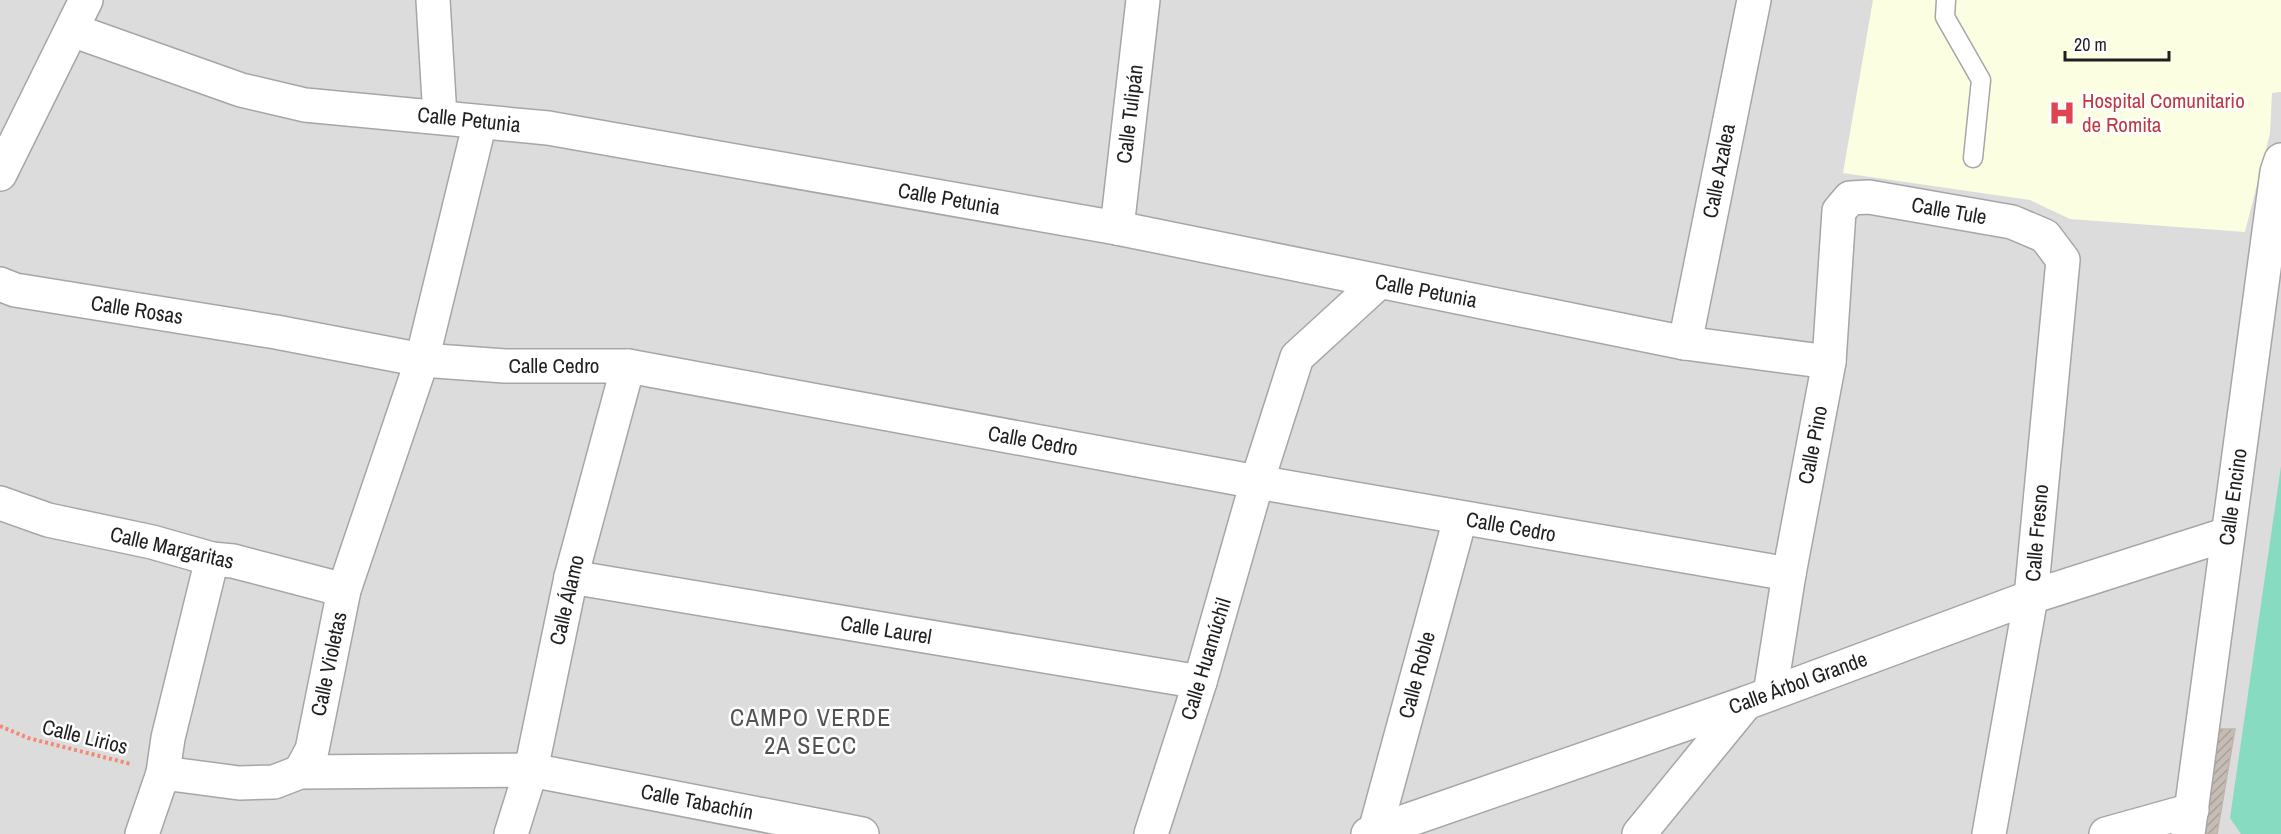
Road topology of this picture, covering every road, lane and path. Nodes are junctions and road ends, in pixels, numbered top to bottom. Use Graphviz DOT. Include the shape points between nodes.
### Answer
graph roads {
  1 [pos="86,0"];
  2 [pos="433,0"];
  3 [pos="1143,0"];
  4 [pos="1754,0"];
  5 [pos="1946,0"];
  6 [pos="72,30"];
  7 [pos="440,117"];
  8 [pos="480,122"];
  9 [pos="1973,158"];
  10 [pos="2281,160"];
  11 [pos="0,174"];
  12 [pos="1850,198"];
  13 [pos="1117,228"];
  14 [pos="2045,236"];
  15 [pos="1379,282"];
  16 [pos="0,284"];
  17 [pos="276,332"];
  18 [pos="1685,343"];
  19 [pos="422,360"];
  20 [pos="1829,362"];
  21 [pos="628,366"];
  22 [pos="1257,482"];
  23 [pos="0,504"];
  24 [pos="1460,519"];
  25 [pos="2228,534"];
  26 [pos="212,558"];
  27 [pos="1789,574"];
  28 [pos="571,577"];
  29 [pos="344,590"];
  30 [pos="2031,597"];
  31 [pos="1200,682"];
  32 [pos="1758,698"];
  33 [pos="0,726"];
  34 [pos="531,770"];
  35 [pos="164,772"];
  36 [pos="300,772"];
  37 [pos="2190,822"];
  38 [pos="1371,833"];
  39 [pos="142,834"];
  40 [pos="511,834"];
  41 [pos="862,834"];
  42 [pos="1150,834"];
  43 [pos="1639,834"];
  44 [pos="1989,834"];
  45 [pos="2106,834"];
  1 -- 6 [label="street"];
  2 -- 7 [label="street"];
  3 -- 13 [label="street, Calle Tulipán"];
  4 -- 18 [label="street, Calle Azalea"];
  5 -- 9 [label="lane" via="1945,17 1981,80"];
  6 -- 7 [label="street, Calle Petunia" via="252,93 305,105"];
  6 -- 11 [label="street"];
  7 -- 8 [label="street, Calle Petunia"];
  8 -- 13 [label="street, Calle Petunia" via="548,128"];
  8 -- 19 [label="street, Calle Violetas"];
  10 -- 25 [label="street, Calle Encino"];
  12 -- 14 [label="street, Calle Tule" via="1869,197 2012,222"];
  12 -- 20 [label="street, Calle Pino" via="1839,211"];
  13 -- 15 [label="street, Calle Petunia"];
  14 -- 30 [label="street, Calle Fresno" via="2062,260"];
  15 -- 18 [label="street, Calle Petunia"];
  15 -- 22 [label="street, Calle Huamúchil" via="1297,357"];
  16 -- 17 [label="street, Calle Rosas" via="15,291"];
  17 -- 19 [label="street, Calle Cedro"];
  18 -- 20 [label="street, Calle Petunia"];
  19 -- 21 [label="street, Calle Cedro" via="505,366"];
  19 -- 29 [label="street, Calle Violetas"];
  20 -- 27 [label="street, Calle Pino"];
  21 -- 22 [label="street, Calle Cedro"];
  21 -- 28 [label="street, Calle Álamo"];
  22 -- 24 [label="street, Calle Cedro"];
  22 -- 31 [label="street, Calle Huamúchil"];
  23 -- 26 [label="street, Calle Margaritas" via="48,520"];
  24 -- 27 [label="street, Calle Cedro"];
  24 -- 38 [label="street, Calle Roble"];
  25 -- 30 [label="street, Calle Árbol Grande"];
  25 -- 37 [label="street, Calle Encino"];
  26 -- 29 [label="street, Calle Margaritas"];
  26 -- 35 [label="street" via="168,738"];
  27 -- 32 [label="street, Calle Pino"];
  28 -- 31 [label="street, Calle Laurel"];
  28 -- 34 [label="street, Calle Álamo"];
  29 -- 36 [label="street, Calle Violetas" via="312,750"];
  30 -- 32 [label="street, Calle Árbol Grande"];
  30 -- 44 [label="street, Calle Fresno"];
  31 -- 42 [label="street, Calle Huamúchil"];
  32 -- 38 [label="street, Calle Árbol Grande"];
  32 -- 43 [label="street"];
  33 -- 35 [label="path, Calle Lirios" via="28,738"];
  34 -- 36 [label="street, Calle Tabachín"];
  34 -- 40 [label="street, Calle Álamo"];
  34 -- 41 [label="street, Calle Tabachín"];
  35 -- 36 [label="street" via="239,783 274,782"];
  35 -- 39 [label="street"];
  37 -- 45 [label="street"];
}
